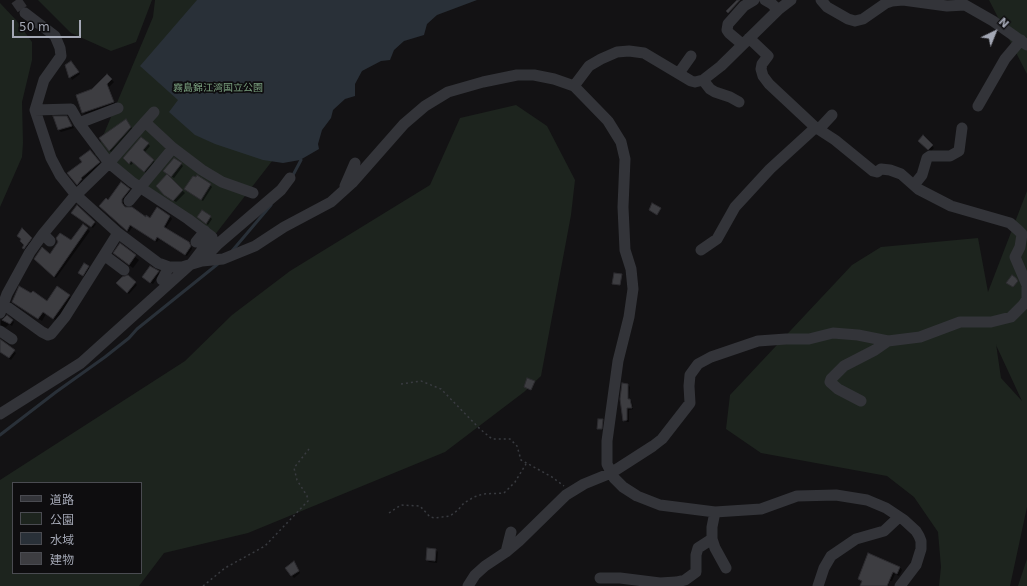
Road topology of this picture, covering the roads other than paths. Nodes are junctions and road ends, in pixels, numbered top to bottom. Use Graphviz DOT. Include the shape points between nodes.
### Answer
graph roads {
  1 [pos="754,0"];
  2 [pos="765,0"];
  3 [pos="791,0"];
  4 [pos="821,0"];
  5 [pos="778,10"];
  6 [pos="25,13"];
  7 [pos="745,41"];
  8 [pos="1024,43"];
  9 [pos="691,56"];
  10 [pos="680,73"];
  11 [pos="703,80"];
  12 [pos="574,86"];
  13 [pos="739,102"];
  14 [pos="978,106"];
  15 [pos="118,108"];
  16 [pos="35,110"];
  17 [pos="154,112"];
  18 [pos="832,115"];
  19 [pos="145,122"];
  20 [pos="79,123"];
  21 [pos="817,128"];
  22 [pos="962,128"];
  23 [pos="172,148"];
  24 [pos="109,163"];
  25 [pos="355,163"];
  26 [pos="290,178"];
  27 [pos="914,185"];
  28 [pos="141,187"];
  29 [pos="253,193"];
  30 [pos="341,193"];
  31 [pos="76,195"];
  32 [pos="129,201"];
  33 [pos="205,231"];
  34 [pos="118,233"];
  35 [pos="196,242"];
  36 [pos="701,250"];
  37 [pos="104,255"];
  38 [pos="197,262"];
  39 [pos="169,267"];
  40 [pos="124,270"];
  41 [pos="162,280"];
  42 [pos="1,308"];
  43 [pos="0,331"];
  44 [pos="12,340"];
  45 [pos="888,341"];
  46 [pos="861,402"];
  47 [pos="0,414"];
  48 [pos="611,473"];
  49 [pos="715,512"];
  50 [pos="899,517"];
  51 [pos="511,532"];
  52 [pos="712,539"];
  53 [pos="506,552"];
  54 [pos="726,568"];
  55 [pos="600,578"];
  56 [pos="468,586"];
  57 [pos="818,586"];
  58 [pos="900,586"];
  1 -- 7 [label="street" via="744,6 728,24 728,32"];
  2 -- 5 [label="street"];
  3 -- 5 [label="street"];
  4 -- 8 [label="street" via="827,7 848,19 855,20 863,19 892,1 965,5"];
  5 -- 7 [label="street"];
  6 -- 16 [label="street" via="54,36 61,56 44,80"];
  7 -- 11 [label="street"];
  7 -- 21 [label="street" via="768,56 761,69 769,84"];
  8 -- 14 [label="street" via="1004,59"];
  9 -- 10 [label="street"];
  10 -- 11 [label="street" via="691,81"];
  10 -- 12 [label="street" via="644,53 617,52 589,66"];
  11 -- 13 [label="street" via="710,89"];
  12 -- 30 [label="street" via="534,75 517,75 448,92 404,124"];
  12 -- 48 [label="street" via="608,121 621,142 625,159 624,250 631,269 633,289 618,361 607,441 607,464"];
  15 -- 20 [label="street"];
  16 -- 20 [label="street" via="71,109"];
  16 -- 31 [label="street" via="51,158 60,175"];
  17 -- 19 [label="street"];
  18 -- 21 [label="street"];
  19 -- 23 [label="street"];
  19 -- 24 [label="street"];
  20 -- 24 [label="street"];
  21 -- 27 [label="street" via="873,171 890,170 901,174"];
  21 -- 36 [label="street" via="770,169 735,207 717,239"];
  22 -- 27 [label="street" via="964,148 954,155 927,158 922,175"];
  23 -- 28 [label="street"];
  23 -- 29 [label="street" via="222,182"];
  24 -- 28 [label="street"];
  24 -- 31 [label="street"];
  25 -- 30 [label="street"];
  26 -- 38 [label="street" via="281,190"];
  27 -- 45 [label="street" via="951,206 1010,223 1022,234 1015,257 1027,285 1027,299 1011,317 991,322 960,322 920,337"];
  28 -- 32 [label="street"];
  28 -- 33 [label="street"];
  30 -- 38 [label="street" via="331,202 255,246 223,259"];
  31 -- 34 [label="street"];
  31 -- 42 [label="street" via="46,237 30,252"];
  33 -- 35 [label="street"];
  33 -- 38 [label="street" via="212,237"];
  34 -- 37 [label="street"];
  34 -- 39 [label="street" via="158,263"];
  37 -- 40 [label="street"];
  37 -- 42 [label="street" via="69,311 51,334 42,332"];
  38 -- 39 [label="street" via="182,267"];
  38 -- 47 [label="street" via="81,363"];
  39 -- 41 [label="street"];
  43 -- 44 [label="street"];
  45 -- 46 [label="street" via="844,366 830,379 838,388"];
  45 -- 48 [label="street" via="833,333 809,339 758,341 711,357 698,364 690,375 690,403 662,438"];
  48 -- 49 [label="street" via="623,487 660,505"];
  48 -- 53 [label="street" via="572,491"];
  49 -- 50 [label="street" via="761,509 797,496 836,495 867,500"];
  49 -- 52 [label="street"];
  50 -- 57 [label="street" via="884,531 856,539 831,556"];
  50 -- 58 [label="street" via="916,531 921,541 916,565"];
  51 -- 53 [label="street"];
  52 -- 54 [label="street"];
  52 -- 55 [label="street" via="698,548 696,572 685,580 660,582"];
  53 -- 56 [label="street" via="485,566"];
}
